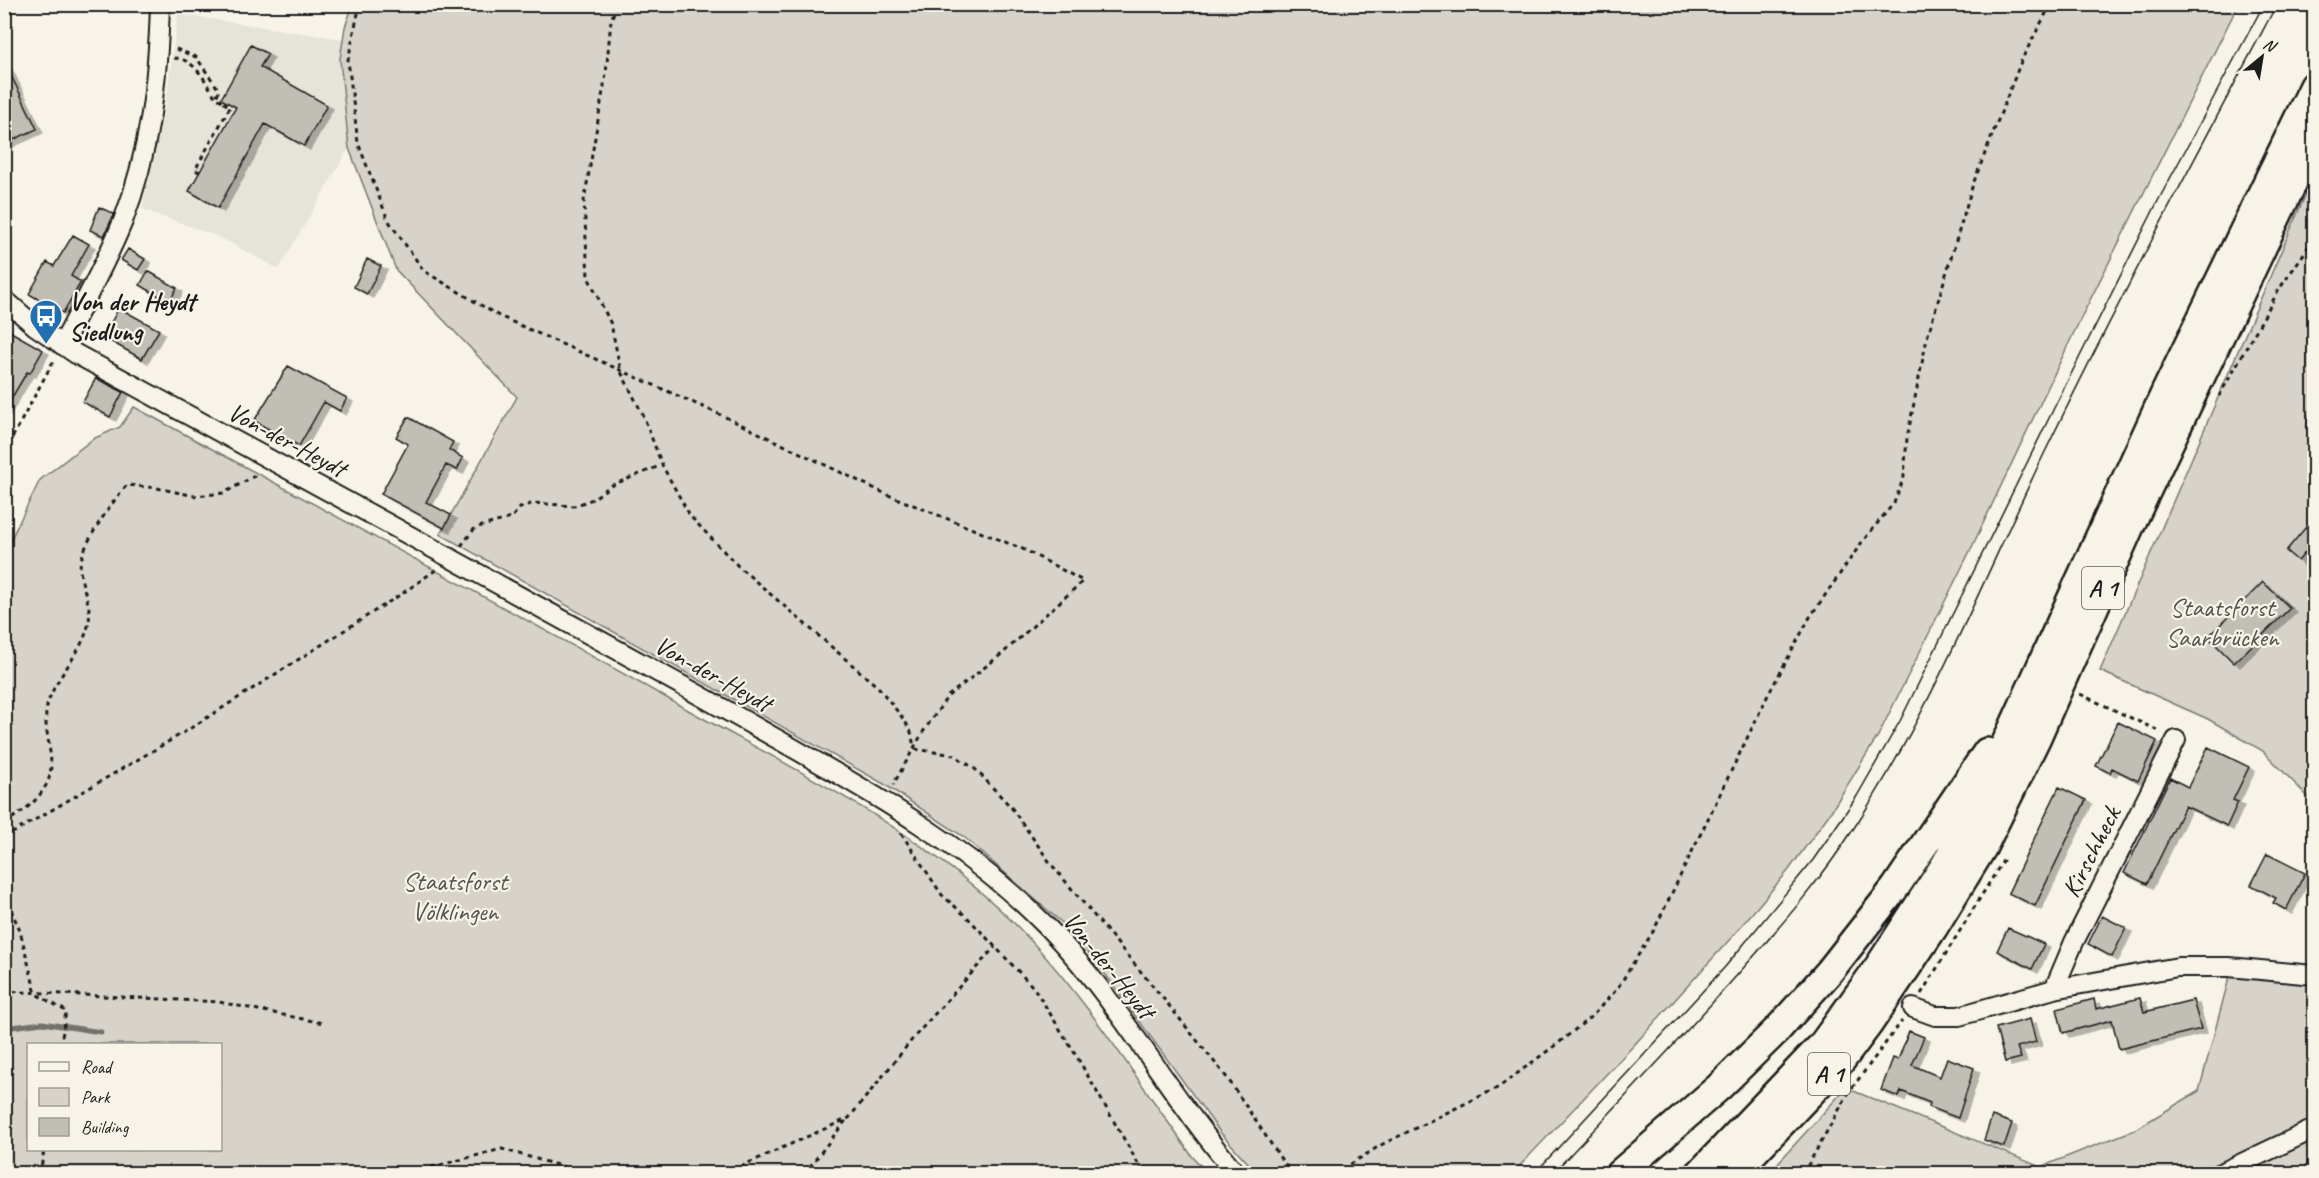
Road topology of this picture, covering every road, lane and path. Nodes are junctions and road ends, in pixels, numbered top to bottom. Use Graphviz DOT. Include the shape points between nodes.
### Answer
graph roads {
  1 [pos="160,4"];
  2 [pos="360,4"];
  3 [pos="617,4"];
  4 [pos="2050,4"];
  5 [pos="159,57"];
  6 [pos="2314,86"];
  7 [pos="216,98"];
  8 [pos="2314,138"];
  9 [pos="200,172"];
  10 [pos="4,299"];
  11 [pos="62,345"];
  12 [pos="621,372"];
  13 [pos="4,453"];
  14 [pos="274,462"];
  15 [pos="662,465"];
  16 [pos="452,558"];
  17 [pos="2045,657"];
  18 [pos="2079,693"];
  19 [pos="2176,740"];
  20 [pos="914,749"];
  21 [pos="884,800"];
  22 [pos="4,823"];
  23 [pos="899,831"];
  24 [pos="4,838"];
  25 [pos="4,893"];
  26 [pos="995,946"];
  27 [pos="2314,975"];
  28 [pos="2054,989"];
  29 [pos="4,991"];
  30 [pos="36,994"];
  31 [pos="1913,1008"];
  32 [pos="323,1023"];
  33 [pos="61,1043"];
  34 [pos="849,1118"];
  35 [pos="1786,1119"];
  36 [pos="2314,1129"];
  37 [pos="44,1151"];
  38 [pos="40,1173"];
  39 [pos="405,1173"];
  40 [pos="588,1173"];
  41 [pos="724,1173"];
  42 [pos="804,1173"];
  43 [pos="1144,1173"];
  44 [pos="1237,1173"];
  45 [pos="1294,1173"];
  46 [pos="1335,1173"];
  47 [pos="1619,1173"];
  48 [pos="1699,1173"];
  49 [pos="1733,1173"];
  50 [pos="1749,1173"];
  51 [pos="1803,1173"];
  52 [pos="2219,1173"];
  1 -- 5 [label="street"];
  2 -- 12 [label="path" via="348,60 358,143 388,220 424,271 499,316"];
  3 -- 12 [label="path" via="610,20 606,74 584,201 588,277 611,324"];
  4 -- 46 [label="path" via="2022,59 1973,184 1928,338 1907,438 1904,477 1894,503 1810,617 1762,706 1654,930 1617,989 1561,1041 1499,1087 1381,1145"];
  5 -- 7 [label="path" via="182,58 192,64"];
  5 -- 7 [label="path" via="177,49 196,57 219,90"];
  5 -- 11 [label="street" via="150,119 123,221"];
  6 -- 17 [label="highway, A 1" via="2166,393"];
  7 -- 9 [label="path" via="231,107 195,170"];
  8 -- 35 [label="highway, A 1" via="1983,847 1868,1025 1841,1061"];
  10 -- 11 [label="street, Von-der-Heydt"];
  11 -- 13 [label="path"];
  11 -- 14 [label="street, Von-der-Heydt"];
  12 -- 15 [label="path"];
  12 -- 20 [label="path" via="886,494 1025,550 1083,581 1004,653 948,696"];
  14 -- 16 [label="street, Von-der-Heydt"];
  14 -- 22 [label="path" via="224,493 195,496 127,485 110,505 89,541 80,567 90,620 83,641 54,687 46,708 51,763 46,786 23,812"];
  15 -- 16 [label="path" via="574,506 533,503 520,508 511,518 475,528"];
  15 -- 20 [label="path" via="690,516 738,566 879,688 905,721"];
  16 -- 21 [label="street, Von-der-Heydt"];
  16 -- 24 [label="path" via="183,733"];
  17 -- 47 [label="highway" via="1922,851 1829,972 1719,1087"];
  17 -- 48 [label="highway, A 1" via="1964,830 1897,939 1822,1045"];
  18 -- 19 [label="path"];
  19 -- 28 [label="street, Kirschheck"];
  20 -- 21 [label="path"];
  20 -- 45 [label="path" via="954,755 975,769 1011,807 1051,864 1228,1079"];
  21 -- 44 [label="street, Von-der-Heydt" via="992,877 1061,941 1120,1016 1209,1142"];
  23 -- 26 [label="path" via="942,895"];
  25 -- 30 [label="path" via="20,931"];
  26 -- 34 [label="path"];
  26 -- 43 [label="path" via="1034,988"];
  27 -- 28 [label="street" via="2178,967"];
  28 -- 31 [label="street" via="1946,1018"];
  29 -- 30 [label="path"];
  30 -- 32 [label="path" via="219,1002"];
  30 -- 33 [label="path" via="66,1011"];
  31 -- 51 [label="path" via="1850,1092"];
  34 -- 41 [label="path"];
  34 -- 42 [label="path"];
  35 -- 49 [label="highway, A 1"];
  35 -- 50 [label="highway"];
  36 -- 52 [label="street"];
  37 -- 38 [label="path"];
  39 -- 40 [label="path" via="502,1149"];
}
